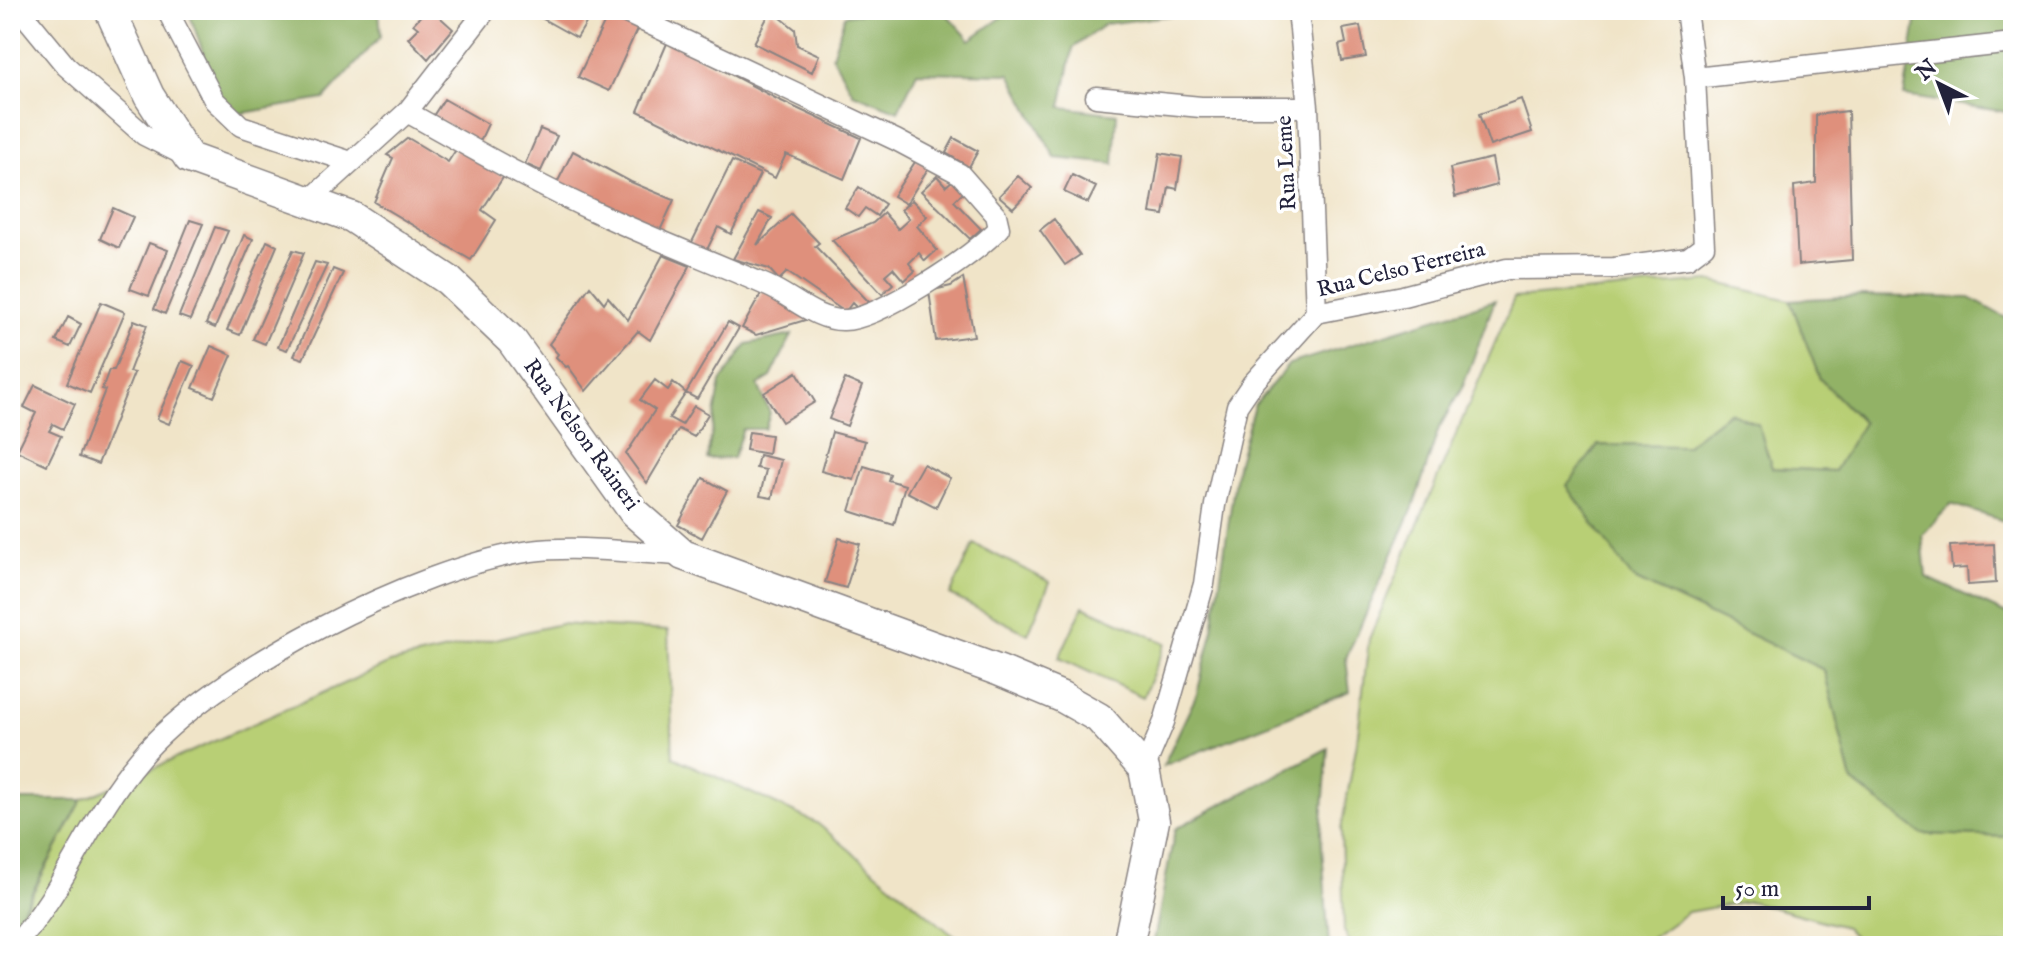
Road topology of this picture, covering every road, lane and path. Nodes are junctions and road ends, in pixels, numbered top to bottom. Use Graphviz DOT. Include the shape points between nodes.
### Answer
graph roads {
  1 [pos="20,10"];
  2 [pos="110,10"];
  3 [pos="167,10"];
  4 [pos="486,10"];
  5 [pos="620,10"];
  6 [pos="1298,10"];
  7 [pos="1686,10"];
  8 [pos="2013,43"];
  9 [pos="1695,78"];
  10 [pos="1096,97"];
  11 [pos="1308,107"];
  12 [pos="407,112"];
  13 [pos="189,158"];
  14 [pos="351,162"];
  15 [pos="309,201"];
  16 [pos="1316,313"];
  17 [pos="683,555"];
  18 [pos="1144,769"];
  19 [pos="14,946"];
  20 [pos="1128,946"];
  1 -- 13 [label="street" via="66,66 144,135"];
  2 -- 13 [label="main road" via="149,96"];
  3 -- 14 [label="street" via="214,100 241,126"];
  4 -- 12 [label="street"];
  5 -- 12 [label="street" via="960,174 996,215 999,228 929,281 879,310 845,321 821,316 768,286 540,185"];
  6 -- 11 [label="street, Rua Leme"];
  7 -- 9 [label="street, Rua Celso Ferreira"];
  8 -- 9 [label="street"];
  9 -- 16 [label="street, Rua Celso Ferreira" via="1704,246 1688,258 1614,268 1507,269"];
  10 -- 11 [label="street" via="1201,107"];
  11 -- 16 [label="street, Rua Leme"];
  12 -- 14 [label="street"];
  13 -- 15 [label="main road, Rua Nelson Raineri"];
  14 -- 15 [label="street"];
  15 -- 17 [label="main road, Rua Nelson Raineri" via="352,217 448,280 482,310 543,381 634,512"];
  16 -- 18 [label="street, Rua Celso Ferreira" via="1237,406 1204,584 1164,722"];
  17 -- 18 [label="main road, Rua Nelson Raineri" via="1062,697 1099,718"];
  17 -- 19 [label="street" via="559,550 498,557 394,596 277,653 204,697 163,732 138,760"];
  18 -- 20 [label="main road" via="1154,821"];
}
